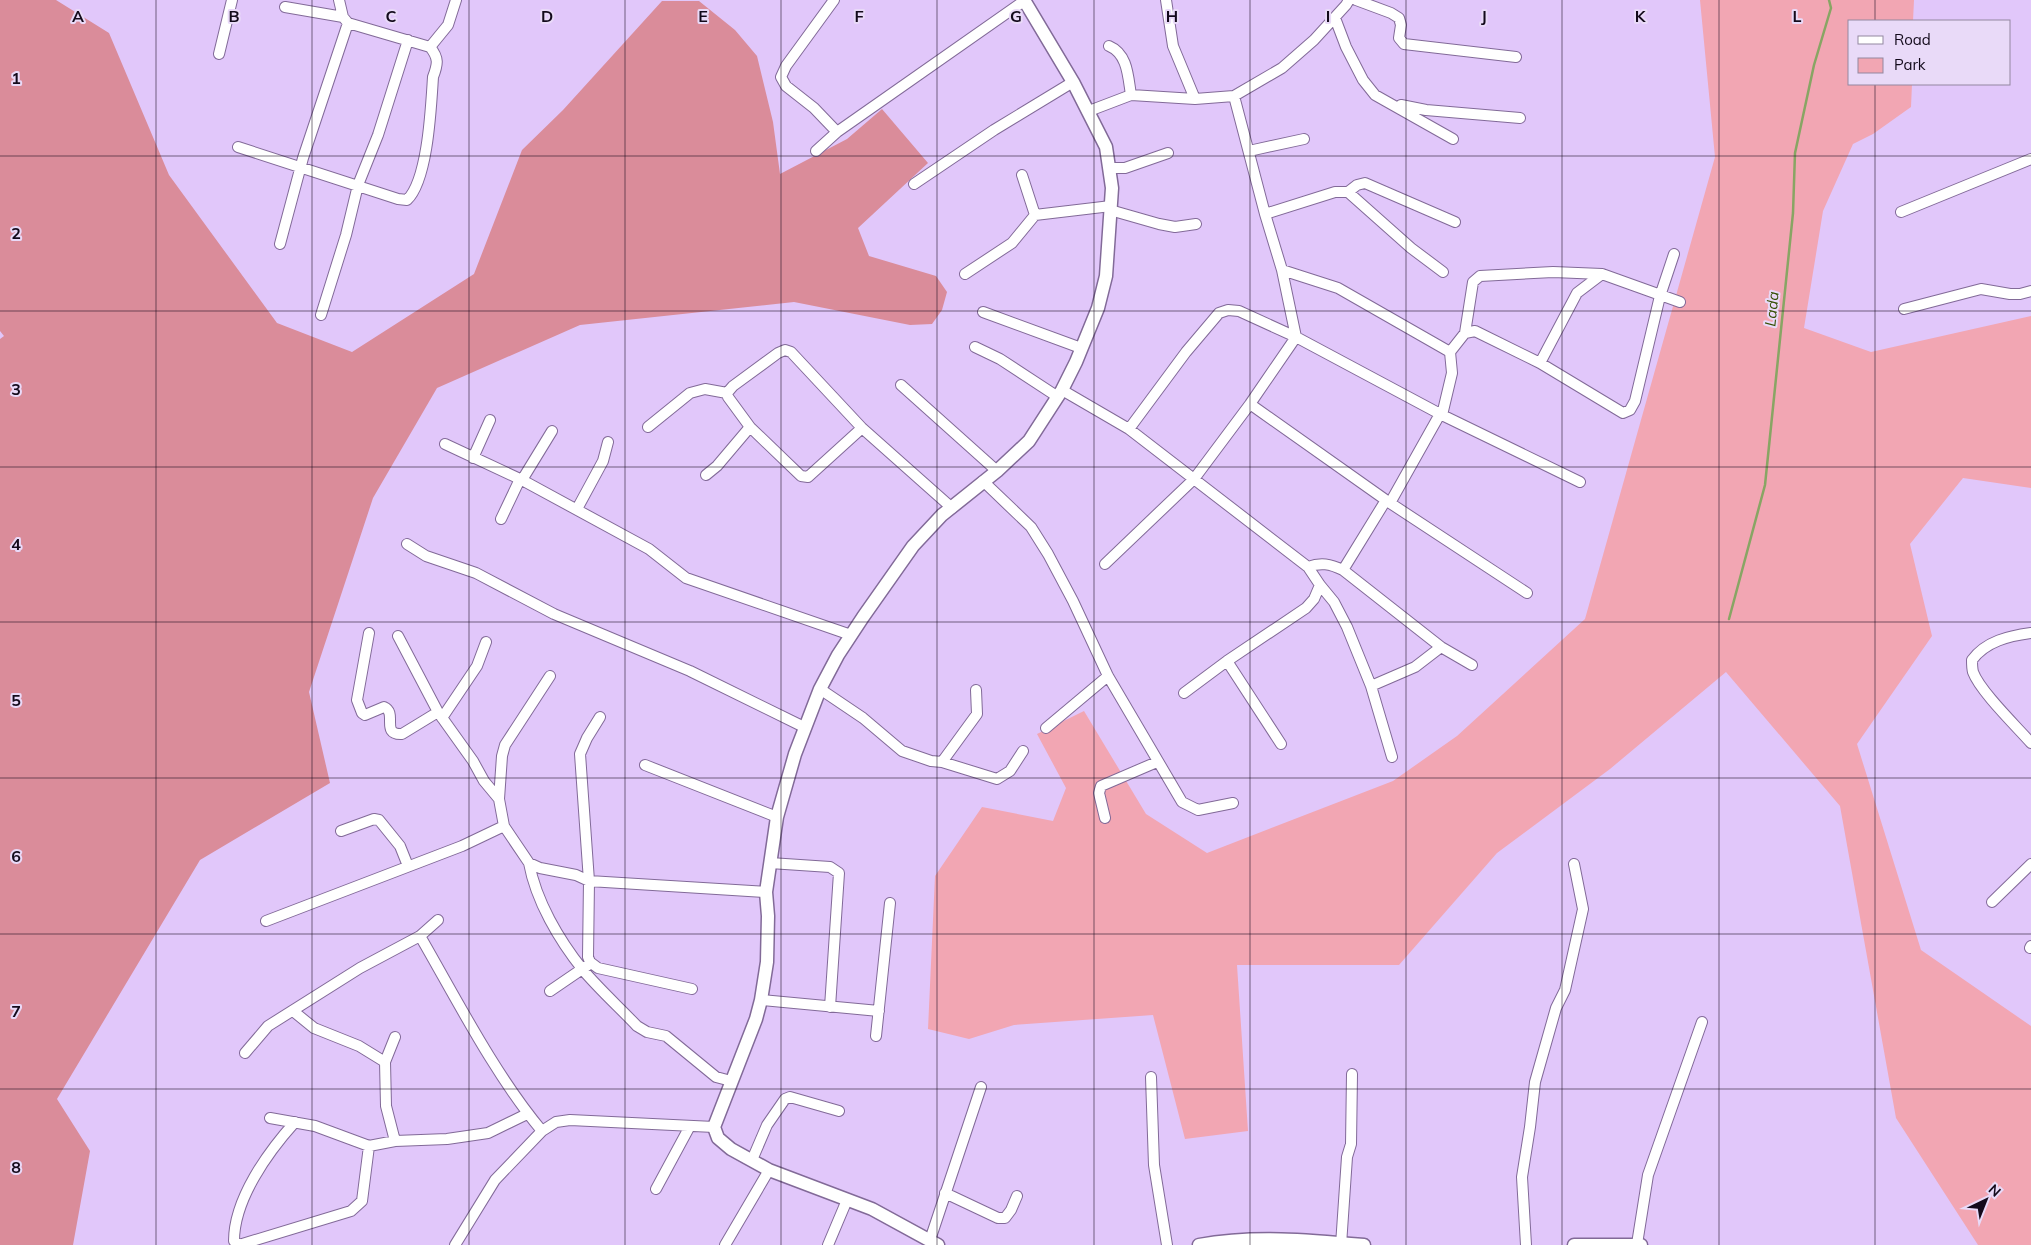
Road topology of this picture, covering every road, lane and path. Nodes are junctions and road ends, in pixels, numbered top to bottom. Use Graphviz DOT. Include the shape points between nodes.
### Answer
graph roads {
  1 [pos="232,0"];
  2 [pos="339,0"];
  3 [pos="456,0"];
  4 [pos="834,0"];
  5 [pos="1024,0"];
  6 [pos="1166,0"];
  7 [pos="1349,0"];
  8 [pos="1356,0"];
  9 [pos="284,7"];
  10 [pos="1335,18"];
  11 [pos="345,20"];
  12 [pos="408,40"];
  13 [pos="1109,46"];
  14 [pos="430,47"];
  15 [pos="219,54"];
  16 [pos="1516,57"];
  17 [pos="1074,82"];
  18 [pos="1131,95"];
  19 [pos="1234,96"];
  20 [pos="1195,100"];
  21 [pos="1395,104"];
  22 [pos="1089,111"];
  23 [pos="1520,118"];
  24 [pos="838,132"];
  25 [pos="1304,139"];
  26 [pos="1453,139"];
  27 [pos="238,147"];
  28 [pos="816,151"];
  29 [pos="1249,152"];
  30 [pos="1168,153"];
  31 [pos="2031,159"];
  32 [pos="301,166"];
  33 [pos="1110,168"];
  34 [pos="1022,175"];
  35 [pos="914,184"];
  36 [pos="358,186"];
  37 [pos="1348,192"];
  38 [pos="1111,208"];
  39 [pos="1901,212"];
  40 [pos="1264,214"];
  41 [pos="1036,215"];
  42 [pos="1455,222"];
  43 [pos="1196,224"];
  44 [pos="280,244"];
  45 [pos="1674,254"];
  46 [pos="1282,270"];
  47 [pos="1443,272"];
  48 [pos="965,274"];
  49 [pos="1602,274"];
  50 [pos="2031,291"];
  51 [pos="1660,296"];
  52 [pos="1680,302"];
  53 [pos="1904,309"];
  54 [pos="983,312"];
  55 [pos="321,315"];
  56 [pos="1465,333"];
  57 [pos="1296,337"];
  58 [pos="975,346"];
  59 [pos="1081,348"];
  60 [pos="1450,352"];
  61 [pos="1540,363"];
  62 [pos="901,385"];
  63 [pos="727,393"];
  64 [pos="1060,394"];
  65 [pos="1250,404"];
  66 [pos="1441,415"];
  67 [pos="490,420"];
  68 [pos="648,427"];
  69 [pos="750,427"];
  70 [pos="862,428"];
  71 [pos="1129,429"];
  72 [pos="552,431"];
  73 [pos="608,442"];
  74 [pos="445,444"];
  75 [pos="472,458"];
  76 [pos="997,471"];
  77 [pos="706,475"];
  78 [pos="1194,479"];
  79 [pos="521,480"];
  80 [pos="984,481"];
  81 [pos="1580,482"];
  82 [pos="1388,501"];
  83 [pos="952,508"];
  84 [pos="577,509"];
  85 [pos="501,519"];
  86 [pos="407,544"];
  87 [pos="1105,564"];
  88 [pos="1308,567"];
  89 [pos="1343,570"];
  90 [pos="1320,585"];
  91 [pos="1527,594"];
  92 [pos="369,633"];
  93 [pos="2031,634"];
  94 [pos="852,635"];
  95 [pos="398,636"];
  96 [pos="486,642"];
  97 [pos="1441,647"];
  98 [pos="1228,661"];
  99 [pos="1472,665"];
  100 [pos="550,676"];
  101 [pos="1108,676"];
  102 [pos="1371,686"];
  103 [pos="820,689"];
  104 [pos="976,690"];
  105 [pos="1184,693"];
  106 [pos="440,715"];
  107 [pos="600,717"];
  108 [pos="804,727"];
  109 [pos="1046,728"];
  110 [pos="2031,743"];
  111 [pos="1281,744"];
  112 [pos="1023,751"];
  113 [pos="1392,757"];
  114 [pos="942,762"];
  115 [pos="1157,762"];
  116 [pos="645,764"];
  117 [pos="499,799"];
  118 [pos="1233,802"];
  119 [pos="777,816"];
  120 [pos="1105,818"];
  121 [pos="504,826"];
  122 [pos="341,831"];
  123 [pos="529,863"];
  124 [pos="770,863"];
  125 [pos="1574,864"];
  126 [pos="2031,864"];
  127 [pos="408,866"];
  128 [pos="589,881"];
  129 [pos="766,892"];
  130 [pos="1992,902"];
  131 [pos="890,903"];
  132 [pos="438,920"];
  133 [pos="266,921"];
  134 [pos="420,936"];
  135 [pos="587,966"];
  136 [pos="692,989"];
  137 [pos="550,991"];
  138 [pos="761,1000"];
  139 [pos="830,1007"];
  140 [pos="293,1011"];
  141 [pos="879,1011"];
  142 [pos="1702,1022"];
  143 [pos="876,1036"];
  144 [pos="395,1037"];
  145 [pos="245,1053"];
  146 [pos="385,1062"];
  147 [pos="1352,1074"];
  148 [pos="1151,1076"];
  149 [pos="731,1081"];
  150 [pos="981,1088"];
  151 [pos="839,1111"];
  152 [pos="527,1114"];
  153 [pos="270,1118"];
  154 [pos="295,1122"];
  155 [pos="690,1126"];
  156 [pos="714,1127"];
  157 [pos="542,1131"];
  158 [pos="395,1141"];
  159 [pos="369,1146"];
  160 [pos="752,1160"];
  161 [pos="769,1170"];
  162 [pos="656,1189"];
  163 [pos="945,1194"];
  164 [pos="1017,1196"];
  165 [pos="847,1200"];
  166 [pos="934,1242"];
  167 [pos="1341,1244"];
  168 [pos="1637,1244"];
  169 [pos="455,1245"];
  170 [pos="725,1245"];
  171 [pos="828,1245"];
  172 [pos="1167,1245"];
  173 [pos="1199,1245"];
  174 [pos="1364,1245"];
  175 [pos="1526,1245"];
  176 [pos="1574,1245"];
  177 [pos="1641,1245"];
  1 -- 15 [label="street"];
  2 -- 11 [label="street"];
  3 -- 14 [label="street" via="448,25"];
  4 -- 24 [label="street" via="781,77 786,86"];
  5 -- 17 [label="street"];
  5 -- 24 [label="street"];
  6 -- 20 [label="street" via="1174,46"];
  7 -- 10 [label="street"];
  8 -- 16 [label="street" via="1398,18 1401,25 1399,38 1404,44"];
  9 -- 11 [label="street"];
  10 -- 19 [label="street" via="1282,68"];
  10 -- 21 [label="street" via="1364,80 1375,94"];
  11 -- 12 [label="street"];
  11 -- 32 [label="street"];
  12 -- 14 [label="street"];
  12 -- 36 [label="street"];
  13 -- 18 [label="street" via="1123,57"];
  14 -- 36 [label="street" via="437,55 438,64 433,77 423,164 414,193 407,200 398,199"];
  17 -- 22 [label="street"];
  17 -- 35 [label="street" via="994,130"];
  18 -- 20 [label="street"];
  18 -- 22 [label="street"];
  19 -- 20 [label="street"];
  19 -- 29 [label="street"];
  21 -- 23 [label="street" via="1426,110"];
  21 -- 26 [label="street"];
  22 -- 33 [label="street" via="1106,147"];
  24 -- 28 [label="street"];
  25 -- 29 [label="street"];
  27 -- 32 [label="street"];
  29 -- 40 [label="street"];
  30 -- 33 [label="street" via="1125,168"];
  31 -- 39 [label="street"];
  32 -- 36 [label="street"];
  32 -- 44 [label="street"];
  33 -- 38 [label="street"];
  34 -- 41 [label="street"];
  36 -- 55 [label="street"];
  37 -- 40 [label="street" via="1336,192"];
  37 -- 42 [label="street" via="1365,183"];
  37 -- 47 [label="street"];
  38 -- 41 [label="street"];
  38 -- 43 [label="street" via="1175,227"];
  38 -- 59 [label="street" via="1106,276 1098,308"];
  40 -- 46 [label="street"];
  41 -- 48 [label="street" via="1012,243"];
  45 -- 51 [label="street"];
  46 -- 57 [label="street"];
  46 -- 60 [label="street" via="1338,288"];
  49 -- 51 [label="street"];
  49 -- 56 [label="street" via="1553,272 1480,276 1473,282"];
  49 -- 61 [label="street" via="1577,294"];
  50 -- 53 [label="street" via="2010,294 1980,289"];
  51 -- 52 [label="street"];
  51 -- 61 [label="street" via="1635,401 1630,410 1623,413"];
  54 -- 59 [label="street"];
  56 -- 60 [label="street"];
  56 -- 61 [label="street" via="1474,331"];
  57 -- 65 [label="street"];
  57 -- 66 [label="street"];
  57 -- 71 [label="street" via="1238,311 1219,313"];
  58 -- 64 [label="street"];
  59 -- 64 [label="street"];
  60 -- 66 [label="street" via="1452,373"];
  62 -- 76 [label="street"];
  63 -- 68 [label="street" via="705,389 690,393"];
  63 -- 69 [label="street"];
  63 -- 70 [label="street" via="740,380 785,350 791,352"];
  64 -- 71 [label="street"];
  64 -- 76 [label="street" via="1030,440"];
  65 -- 78 [label="street"];
  65 -- 82 [label="street"];
  66 -- 81 [label="street"];
  66 -- 82 [label="street"];
  67 -- 75 [label="street"];
  69 -- 70 [label="street" via="796,472 808,477"];
  69 -- 77 [label="street"];
  70 -- 83 [label="street"];
  71 -- 78 [label="street"];
  72 -- 79 [label="street"];
  73 -- 84 [label="street" via="603,461"];
  74 -- 75 [label="street"];
  75 -- 79 [label="street"];
  76 -- 80 [label="street"];
  78 -- 87 [label="street"];
  78 -- 88 [label="street"];
  79 -- 84 [label="street"];
  79 -- 85 [label="street"];
  80 -- 83 [label="street"];
  80 -- 101 [label="street" via="1031,527 1073,601"];
  82 -- 89 [label="street"];
  82 -- 91 [label="street"];
  83 -- 94 [label="street" via="914,546"];
  84 -- 94 [label="street" via="649,548 686,578"];
  86 -- 108 [label="street" via="426,556 476,573 554,614 690,671"];
  88 -- 89 [label="street" via="1317,563 1331,564"];
  88 -- 90 [label="street"];
  89 -- 97 [label="street"];
  90 -- 98 [label="street" via="1306,608"];
  90 -- 102 [label="street" via="1334,602"];
  92 -- 106 [label="street" via="357,700 362,714 387,708 390,729 397,734"];
  93 -- 110 [label="street" via="2010,636 1992,643 1978,651 1972,660 1973,671 1980,683"];
  94 -- 103 [label="street"];
  95 -- 106 [label="street"];
  96 -- 106 [label="street" via="477,666"];
  97 -- 99 [label="street"];
  97 -- 102 [label="street" via="1415,667"];
  98 -- 105 [label="street"];
  98 -- 111 [label="street"];
  100 -- 117 [label="street" via="506,745 502,756"];
  101 -- 109 [label="street"];
  101 -- 115 [label="street"];
  102 -- 113 [label="street"];
  103 -- 108 [label="street"];
  103 -- 114 [label="street" via="902,750"];
  104 -- 114 [label="street" via="977,714"];
  106 -- 117 [label="street"];
  107 -- 128 [label="street" via="580,754"];
  108 -- 119 [label="street"];
  112 -- 114 [label="street" via="1010,771 997,778"];
  115 -- 118 [label="street" via="1182,802 1198,810"];
  115 -- 120 [label="street" via="1101,786 1099,793"];
  116 -- 119 [label="street"];
  117 -- 121 [label="street"];
  119 -- 124 [label="street"];
  121 -- 123 [label="street"];
  121 -- 127 [label="street"];
  122 -- 127 [label="street" via="379,820 400,846"];
  123 -- 128 [label="street" via="576,874"];
  123 -- 135 [label="street" via="532,879 556,931"];
  124 -- 129 [label="street"];
  124 -- 139 [label="street" via="830,867 839,873"];
  125 -- 175 [label="street" via="1582,909 1565,990 1556,1008 1535,1082 1522,1177"];
  126 -- 130 [label="street"];
  127 -- 133 [label="street"];
  128 -- 129 [label="street"];
  128 -- 135 [label="street"];
  129 -- 138 [label="street" via="767,962"];
  131 -- 141 [label="street"];
  132 -- 134 [label="street"];
  134 -- 140 [label="street" via="360,968"];
  134 -- 152 [label="street"];
  135 -- 136 [label="street"];
  135 -- 137 [label="street"];
  135 -- 149 [label="street" via="637,1026 666,1036 716,1077"];
  138 -- 139 [label="street"];
  138 -- 149 [label="street"];
  139 -- 141 [label="street"];
  140 -- 145 [label="street" via="268,1026"];
  140 -- 146 [label="street" via="314,1028 359,1046"];
  141 -- 143 [label="street"];
  142 -- 168 [label="street" via="1648,1175"];
  144 -- 146 [label="street"];
  146 -- 158 [label="street" via="386,1106"];
  147 -- 167 [label="street" via="1351,1144 1347,1157"];
  148 -- 172 [label="street" via="1154,1165"];
  149 -- 156 [label="street"];
  150 -- 163 [label="street"];
  151 -- 160 [label="street" via="786,1098 766,1125"];
  152 -- 157 [label="street"];
  152 -- 158 [label="street" via="488,1133"];
  153 -- 154 [label="street"];
  154 -- 159 [label="street"];
  154 -- 159 [label="street" via="273,1147 240,1209 234,1232 234,1241 239,1245 351,1211 362,1201"];
  155 -- 156 [label="street"];
  155 -- 157 [label="street" via="570,1120 556,1122"];
  155 -- 162 [label="street"];
  156 -- 160 [label="street" via="724,1144"];
  157 -- 169 [label="street" via="495,1180"];
  158 -- 159 [label="street"];
  160 -- 161 [label="street"];
  161 -- 165 [label="street"];
  161 -- 170 [label="street"];
  163 -- 164 [label="street" via="998,1218 1005,1218"];
  163 -- 166 [label="street"];
  165 -- 166 [label="street" via="872,1209"];
  165 -- 171 [label="street"];
  167 -- 173 [label="street" via="1265,1239"];
  167 -- 174 [label="street"];
  168 -- 176 [label="street"];
  168 -- 177 [label="street"];
}
